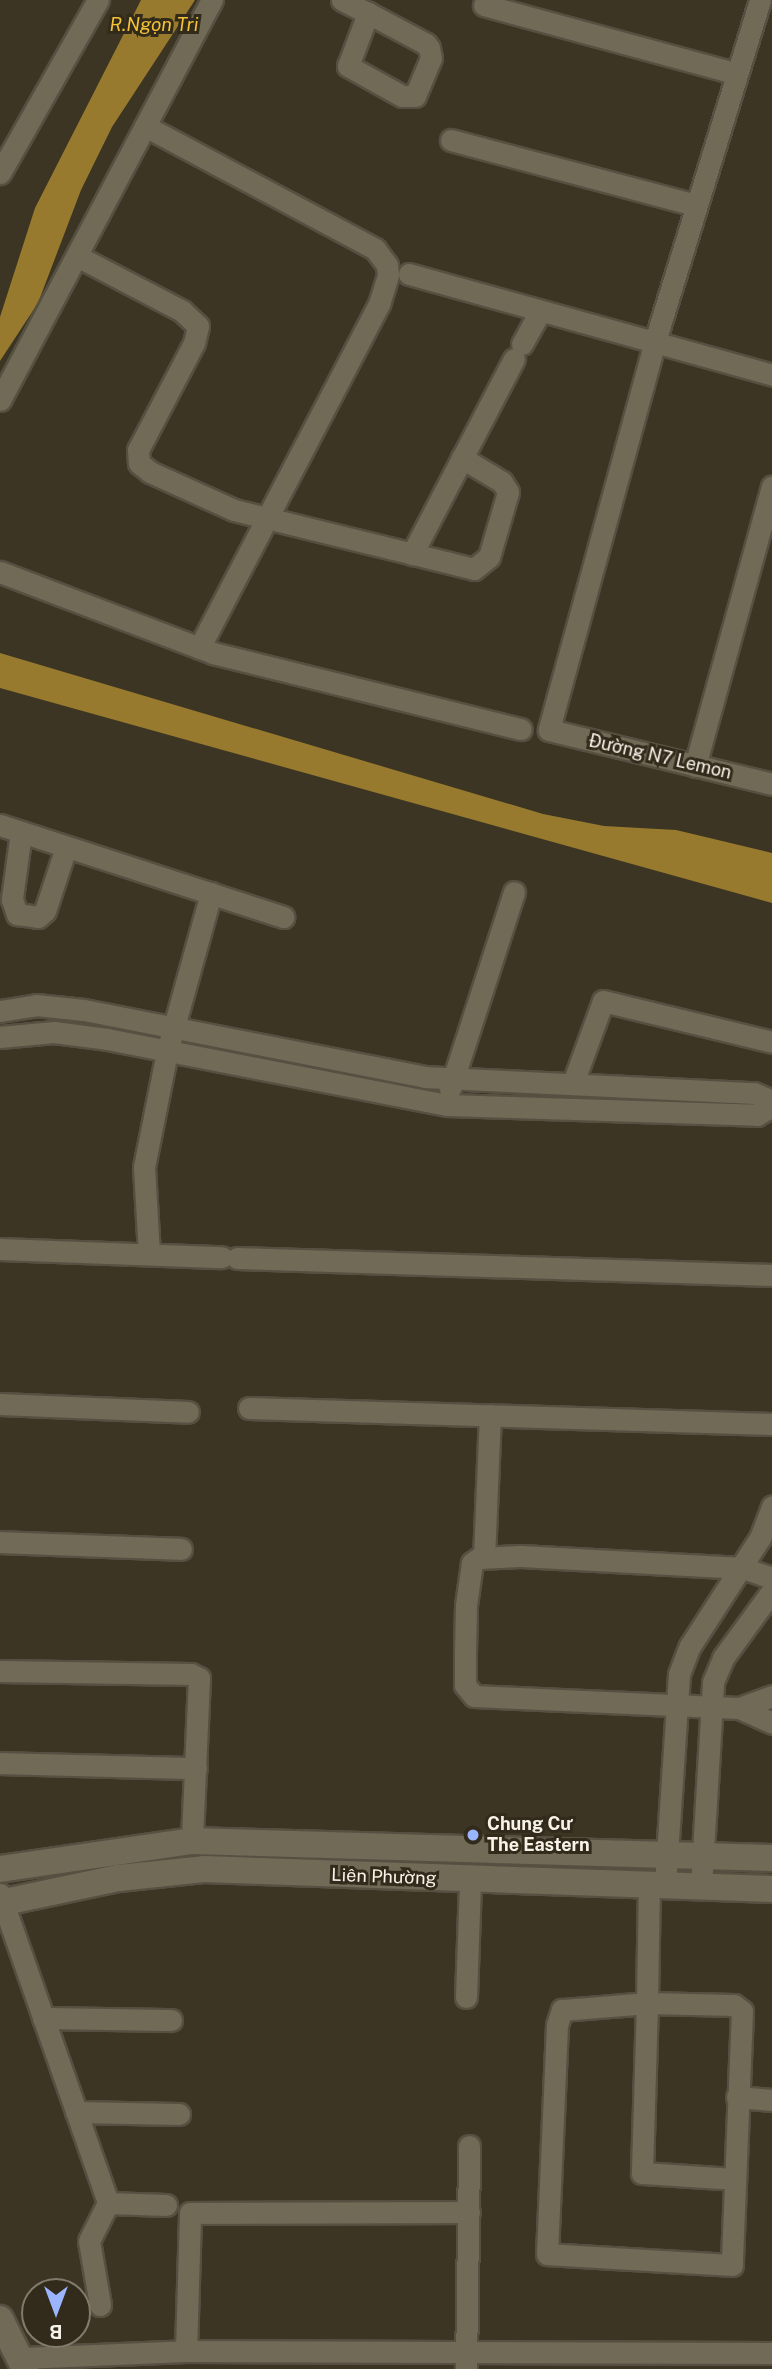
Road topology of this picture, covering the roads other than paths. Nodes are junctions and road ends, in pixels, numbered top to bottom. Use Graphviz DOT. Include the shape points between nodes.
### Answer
graph roads {
  1 [pos="98,0"];
  2 [pos="212,0"];
  3 [pos="342,0"];
  4 [pos="760,0"];
  5 [pos="484,5"];
  6 [pos="368,13"];
  7 [pos="734,73"];
  8 [pos="145,126"];
  9 [pos="451,140"];
  10 [pos="0,173"];
  11 [pos="696,205"];
  12 [pos="77,256"];
  13 [pos="409,274"];
  14 [pos="540,312"];
  15 [pos="654,345"];
  16 [pos="772,375"];
  17 [pos="0,400"];
  18 [pos="462,458"];
  19 [pos="772,486"];
  20 [pos="267,518"];
  21 [pos="412,554"];
  22 [pos="0,572"];
  23 [pos="199,648"];
  24 [pos="521,729"];
  25 [pos="695,766"];
  26 [pos="772,784"];
  27 [pos="0,825"];
  28 [pos="21,832"];
  29 [pos="66,846"];
  30 [pos="514,892"];
  31 [pos="211,894"];
  32 [pos="283,917"];
  33 [pos="0,1011"];
  34 [pos="175,1027"];
  35 [pos="0,1037"];
  36 [pos="772,1042"];
  37 [pos="167,1052"];
  38 [pos="452,1078"];
  39 [pos="573,1083"];
  40 [pos="772,1103"];
  41 [pos="447,1105"];
  42 [pos="0,1249"];
  43 [pos="149,1254"];
  44 [pos="772,1275"];
  45 [pos="0,1404"];
  46 [pos="249,1408"];
  47 [pos="188,1412"];
  48 [pos="489,1415"];
  49 [pos="772,1424"];
  50 [pos="772,1506"];
  51 [pos="0,1542"];
  52 [pos="181,1549"];
  53 [pos="484,1558"];
  54 [pos="743,1568"];
  55 [pos="772,1578"];
  56 [pos="772,1591"];
  57 [pos="0,1671"];
  58 [pos="772,1696"];
  59 [pos="674,1705"];
  60 [pos="710,1706"];
  61 [pos="739,1708"];
  62 [pos="772,1723"];
  63 [pos="0,1763"];
  64 [pos="196,1768"];
  65 [pos="192,1841"];
  66 [pos="666,1852"];
  67 [pos="702,1854"];
  68 [pos="772,1858"];
  69 [pos="0,1869"];
  70 [pos="470,1881"];
  71 [pos="657,1885"];
  72 [pos="701,1886"];
  73 [pos="772,1889"];
  74 [pos="1,1900"];
  75 [pos="466,1997"];
  76 [pos="647,2003"];
  77 [pos="43,2018"];
  78 [pos="171,2020"];
  79 [pos="737,2097"];
  80 [pos="772,2100"];
  81 [pos="76,2112"];
  82 [pos="179,2114"];
  83 [pos="470,2146"];
  84 [pos="734,2179"];
  85 [pos="108,2203"];
  86 [pos="166,2205"];
  87 [pos="469,2212"];
  88 [pos="100,2305"];
  89 [pos="0,2319"];
  90 [pos="186,2351"];
  91 [pos="772,2353"];
  92 [pos="259,2361"];
  93 [pos="465,2361"];
  94 [pos="24,2364"];
  1 -- 10 [label="street"];
  2 -- 8 [label="street"];
  3 -- 6 [label="street"];
  4 -- 7 [label="street"];
  5 -- 7 [label="street"];
  7 -- 11 [label="street"];
  8 -- 12 [label="street"];
  8 -- 20 [label="street" via="375,250 387,265 379,304"];
  9 -- 11 [label="street"];
  11 -- 15 [label="street"];
  12 -- 17 [label="street"];
  12 -- 20 [label="street" via="182,311 198,326 194,343 140,444 139,463 200,497"];
  13 -- 14 [label="street"];
  14 -- 15 [label="street"];
  14 -- 18 [label="street"];
  15 -- 16 [label="street"];
  15 -- 25 [label="street, Đường N7 Lemon" via="549,730"];
  18 -- 21 [label="street"];
  18 -- 21 [label="street" via="507,486 486,562 474,569"];
  19 -- 25 [label="street"];
  20 -- 21 [label="street"];
  20 -- 23 [label="street"];
  22 -- 23 [label="street"];
  23 -- 24 [label="street"];
  25 -- 26 [label="street, Đường N7 Lemon"];
  27 -- 28 [label="street"];
  28 -- 29 [label="street"];
  28 -- 29 [label="street" via="12,900 17,914 38,917 45,911"];
  29 -- 31 [label="street"];
  30 -- 38 [label="street"];
  31 -- 32 [label="street"];
  31 -- 34 [label="street"];
  33 -- 34 [label="street" via="36,1005 60,1007"];
  34 -- 37 [label="street"];
  34 -- 38 [label="street"];
  35 -- 37 [label="street" via="54,1032"];
  36 -- 39 [label="street" via="603,1001"];
  37 -- 41 [label="street"];
  37 -- 43 [label="street" via="144,1167"];
  38 -- 39 [label="street"];
  38 -- 41 [label="street"];
  39 -- 40 [label="street" via="754,1093"];
  40 -- 41 [label="street" via="757,1115"];
  42 -- 43 [label="street"];
  43 -- 44 [label="street"];
  45 -- 47 [label="street"];
  46 -- 48 [label="street"];
  48 -- 49 [label="street"];
  48 -- 53 [label="street"];
  50 -- 54 [label="street"];
  51 -- 52 [label="street"];
  53 -- 54 [label="street"];
  53 -- 59 [label="street" via="472,1563 466,1605 468,1693"];
  54 -- 55 [label="street"];
  54 -- 59 [label="street" via="690,1646"];
  56 -- 60 [label="street" via="723,1658"];
  57 -- 64 [label="street" via="191,1674 199,1678"];
  58 -- 61 [label="street"];
  59 -- 60 [label="street"];
  59 -- 66 [label="street"];
  60 -- 61 [label="street"];
  60 -- 67 [label="street"];
  61 -- 62 [label="street"];
  63 -- 64 [label="street"];
  64 -- 65 [label="street"];
  65 -- 66 [label="street, Liên Phường"];
  65 -- 69 [label="street, Liên Phường"];
  66 -- 67 [label="street, Liên Phường"];
  66 -- 71 [label="street"];
  67 -- 68 [label="street, Liên Phường"];
  67 -- 72 [label="street"];
  70 -- 71 [label="street, Liên Phường"];
  70 -- 74 [label="street, Liên Phường" via="204,1869"];
  70 -- 75 [label="street"];
  71 -- 72 [label="street, Liên Phường"];
  71 -- 76 [label="street"];
  72 -- 73 [label="street, Liên Phường"];
  74 -- 77 [label="street"];
  76 -- 79 [label="street" via="740,2008"];
  76 -- 84 [label="street" via="642,2173"];
  76 -- 84 [label="street" via="559,2012 547,2254 732,2265"];
  77 -- 78 [label="street"];
  77 -- 81 [label="street"];
  79 -- 80 [label="street"];
  79 -- 84 [label="street"];
  81 -- 82 [label="street"];
  81 -- 85 [label="street"];
  83 -- 87 [label="street"];
  85 -- 86 [label="street"];
  85 -- 88 [label="street" via="89,2241"];
  87 -- 90 [label="street" via="190,2213"];
  87 -- 93 [label="street"];
  89 -- 94 [label="street"];
  90 -- 92 [label="street"];
  90 -- 94 [label="street"];
  91 -- 93 [label="street"];
  92 -- 93 [label="street"];
}
